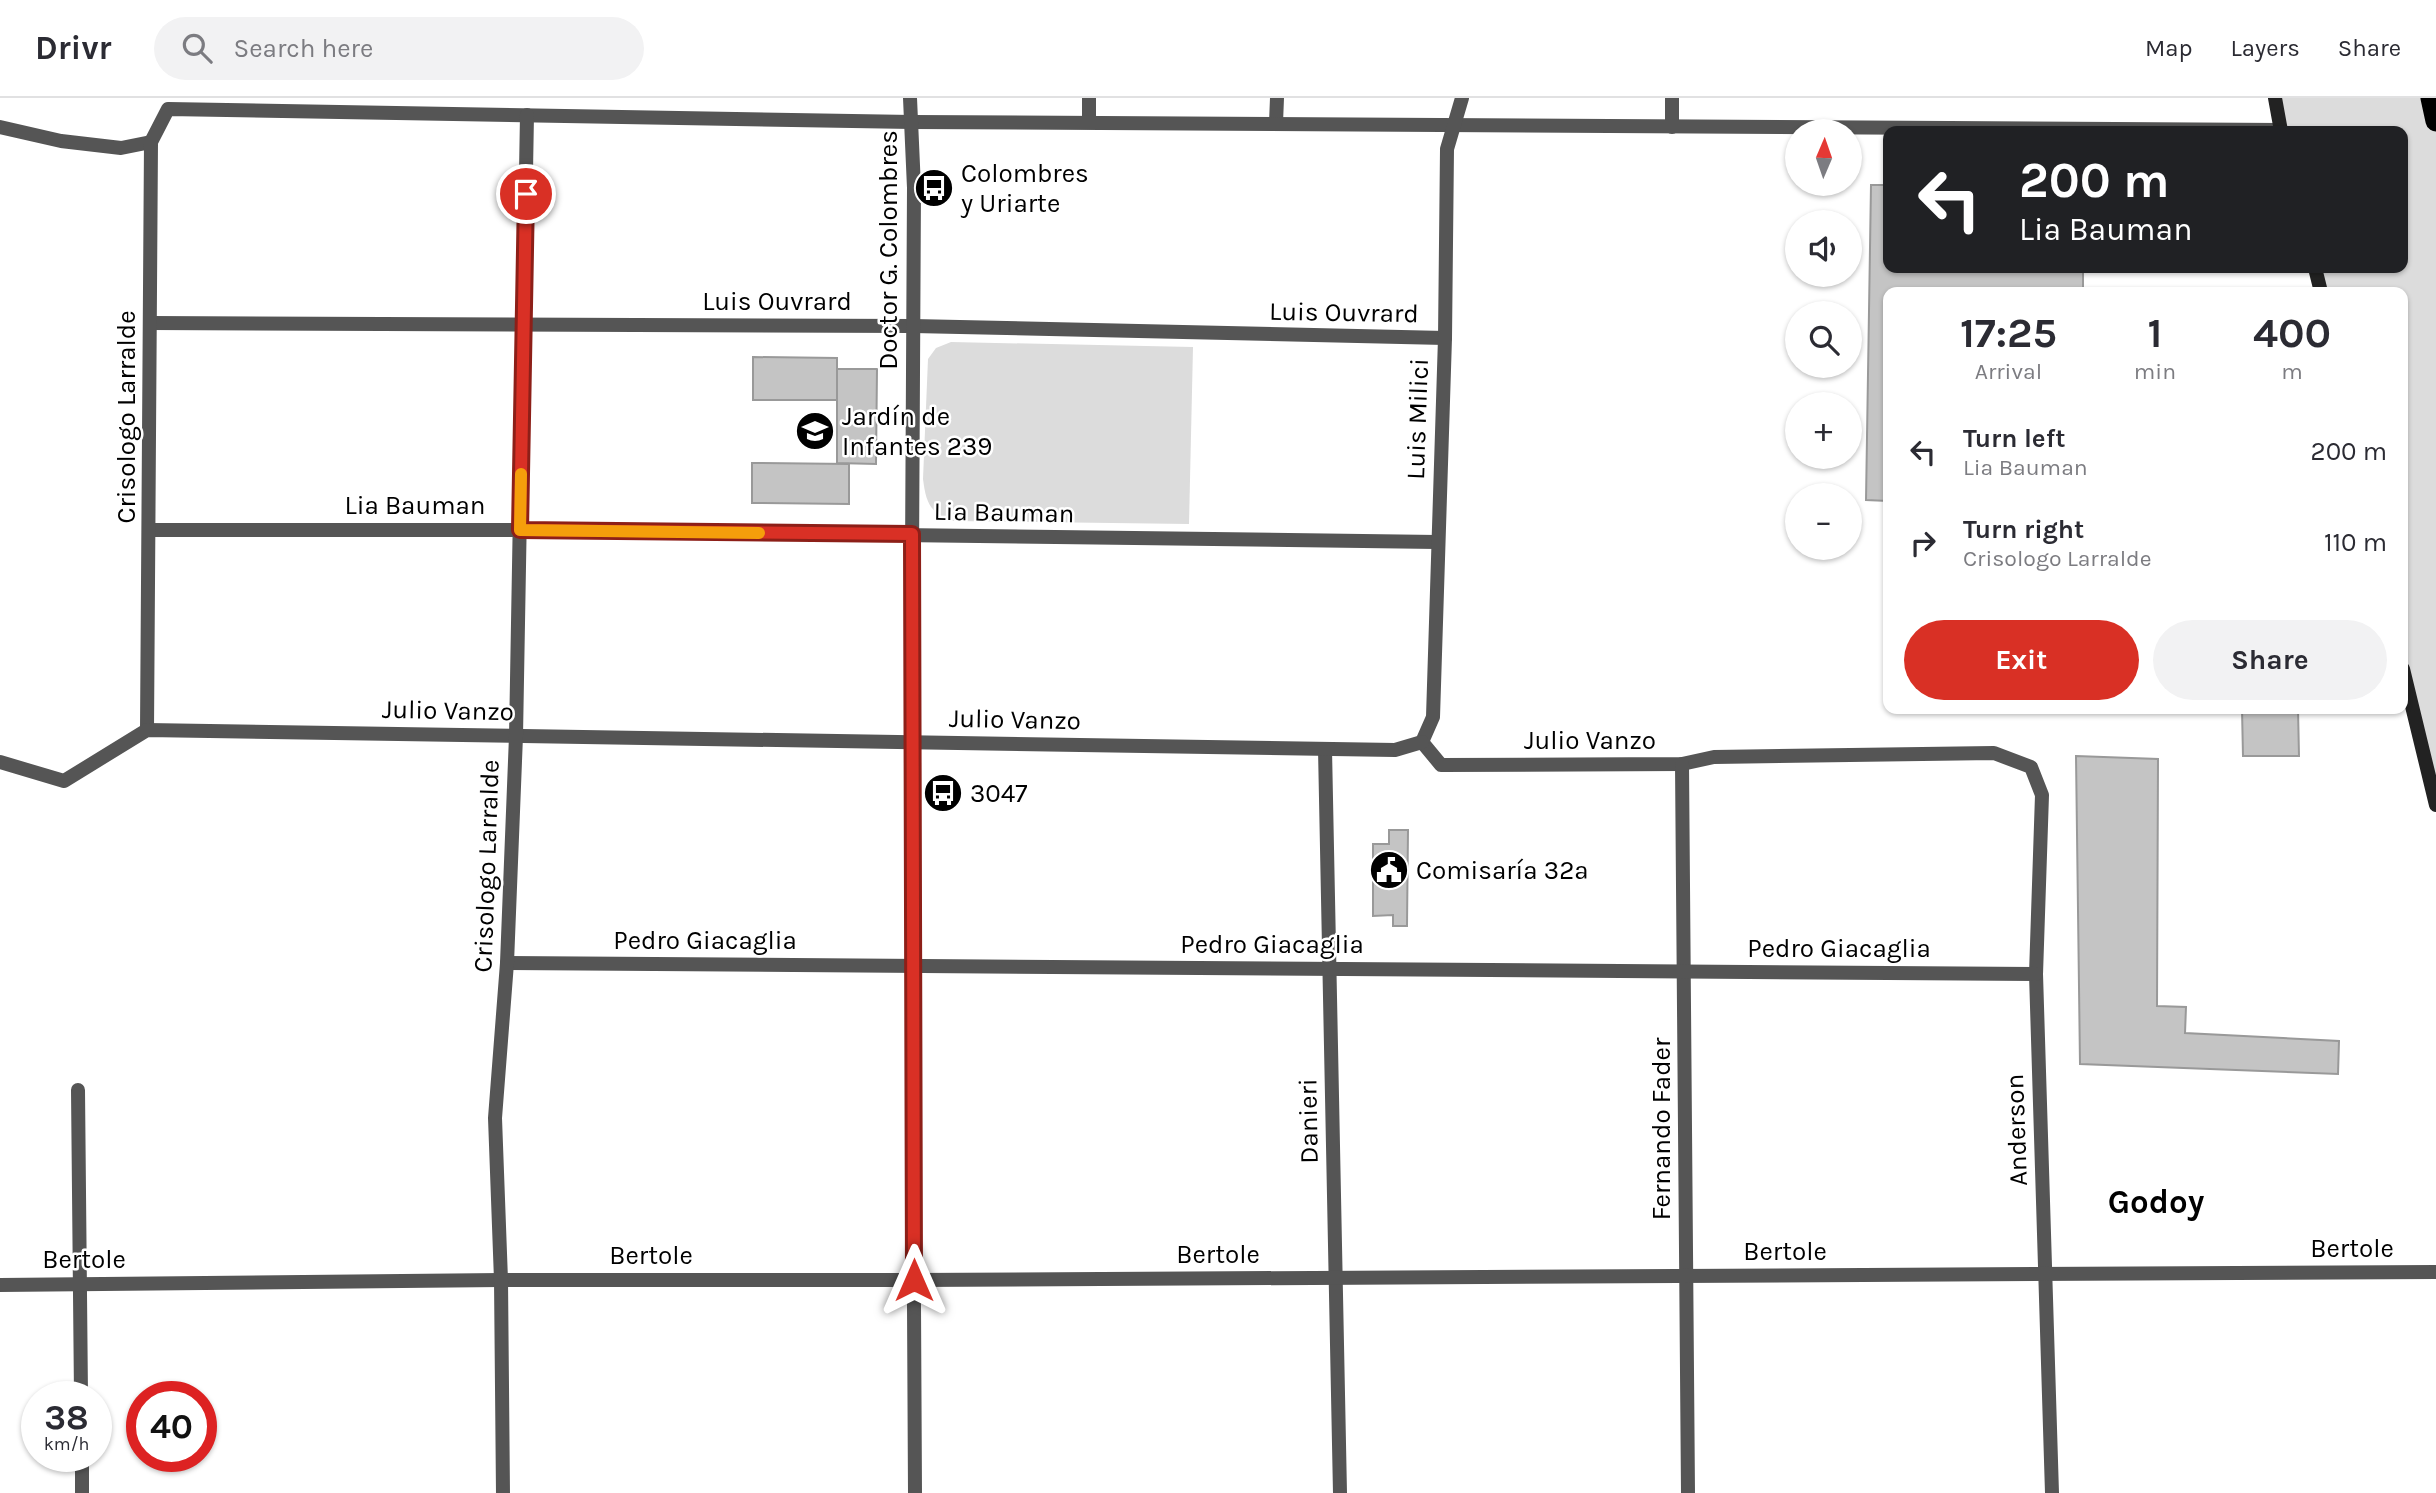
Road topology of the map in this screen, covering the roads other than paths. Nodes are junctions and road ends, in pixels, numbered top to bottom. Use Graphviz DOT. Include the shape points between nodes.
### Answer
graph roads {
  1 [pos="910,98"];
  2 [pos="1088,98"];
  3 [pos="1277,98"];
  4 [pos="1461,98"];
  5 [pos="1672,98"];
  6 [pos="2275,98"];
  7 [pos="2431,98"];
  8 [pos="527,115"];
  9 [pos="1089,121"];
  10 [pos="2436,121"];
  11 [pos="912,122"];
  12 [pos="1276,123"];
  13 [pos="1453,124"];
  14 [pos="2280,126"];
  15 [pos="0,127"];
  16 [pos="1672,127"];
  17 [pos="1883,128"];
  18 [pos="151,142"];
  19 [pos="150,323"];
  20 [pos="523,324"];
  21 [pos="913,326"];
  22 [pos="1445,338"];
  23 [pos="150,530"];
  24 [pos="520,530"];
  25 [pos="912,534"];
  26 [pos="1437,541"];
  27 [pos="2408,690"];
  28 [pos="147,730"];
  29 [pos="516,736"];
  30 [pos="911,742"];
  31 [pos="1422,742"];
  32 [pos="1325,749"];
  33 [pos="0,762"];
  34 [pos="1682,764"];
  35 [pos="2031,766"];
  36 [pos="2436,805"];
  37 [pos="507,963"];
  38 [pos="912,966"];
  39 [pos="1329,969"];
  40 [pos="1684,971"];
  41 [pos="2036,974"];
  42 [pos="78,1090"];
  43 [pos="2436,1272"];
  44 [pos="2046,1274"];
  45 [pos="1686,1276"];
  46 [pos="1335,1278"];
  47 [pos="501,1280"];
  48 [pos="914,1280"];
  49 [pos="0,1284"];
  50 [pos="80,1284"];
  51 [pos="81,1381"];
  52 [pos="82,1472"];
  53 [pos="82,1493"];
  54 [pos="503,1493"];
  55 [pos="915,1493"];
  56 [pos="1340,1493"];
  57 [pos="1688,1493"];
  58 [pos="2052,1493"];
  1 -- 11 [label="street, Doctor G. Colombres"];
  2 -- 9 [label="street"];
  3 -- 12 [label="street"];
  4 -- 13 [label="street, Luis Milici"];
  5 -- 16 [label="street"];
  6 -- 14 [label="main road"];
  7 -- 10 [label="highway"];
  8 -- 11 [label="street"];
  8 -- 18 [label="street, Crisologo Larralde" via="168,109"];
  8 -- 20 [label="street, Crisologo Larralde"];
  9 -- 11 [label="street"];
  9 -- 12 [label="street"];
  11 -- 21 [label="street, Doctor G. Colombres"];
  12 -- 13 [label="street"];
  13 -- 16 [label="street"];
  13 -- 22 [label="street, Luis Milici" via="1447,149"];
  15 -- 18 [label="street" via="121,148"];
  16 -- 17 [label="street"];
  18 -- 19 [label="street, Crisologo Larralde"];
  19 -- 20 [label="street, Luis Ouvrard"];
  19 -- 23 [label="street, Crisologo Larralde"];
  20 -- 21 [label="street, Luis Ouvrard"];
  20 -- 24 [label="street, Crisologo Larralde"];
  21 -- 22 [label="street, Luis Ouvrard"];
  21 -- 25 [label="street, Doctor G. Colombres"];
  22 -- 26 [label="street, Luis Milici"];
  23 -- 24 [label="street, Lia Bauman"];
  23 -- 28 [label="street, Crisologo Larralde"];
  24 -- 25 [label="street, Lia Bauman"];
  24 -- 29 [label="street, Crisologo Larralde"];
  25 -- 26 [label="street, Lia Bauman"];
  25 -- 30 [label="street, Doctor G. Colombres"];
  26 -- 31 [label="street, Luis Milici" via="1433,717"];
  27 -- 36 [label="main road"];
  28 -- 29 [label="street, Julio Vanzo"];
  28 -- 33 [label="street" via="64,781"];
  29 -- 30 [label="street, Julio Vanzo"];
  29 -- 37 [label="street, Crisologo Larralde"];
  30 -- 32 [label="street, Julio Vanzo"];
  30 -- 38 [label="street, Doctor G. Colombres"];
  31 -- 32 [label="street, Julio Vanzo" via="1395,750"];
  31 -- 34 [label="street, Julio Vanzo" via="1441,765"];
  32 -- 39 [label="street, Danieri"];
  34 -- 35 [label="street, Julio Vanzo" via="1714,757 1994,753"];
  34 -- 40 [label="street, Fernando Fader"];
  35 -- 41 [label="street, Anderson" via="2042,795"];
  37 -- 38 [label="street, Pedro Giacaglia"];
  37 -- 47 [label="street, Crisologo Larralde" via="495,1118"];
  38 -- 39 [label="street, Pedro Giacaglia"];
  38 -- 48 [label="street, Doctor G. Colombres"];
  39 -- 40 [label="street, Pedro Giacaglia"];
  39 -- 46 [label="street, Danieri"];
  40 -- 41 [label="street, Pedro Giacaglia"];
  40 -- 45 [label="street, Fernando Fader"];
  41 -- 44 [label="street, Anderson"];
  42 -- 50 [label="street"];
  43 -- 44 [label="street, Bertole"];
  44 -- 45 [label="street, Bertole"];
  44 -- 58 [label="street, Anderson"];
  45 -- 46 [label="street, Bertole"];
  45 -- 57 [label="street, Fernando Fader"];
  46 -- 48 [label="street, Bertole"];
  46 -- 56 [label="street, Danieri"];
  47 -- 48 [label="street, Bertole"];
  47 -- 50 [label="street, Bertole"];
  47 -- 54 [label="street, Crisologo Larralde"];
  48 -- 55 [label="street, Doctor G. Colombres"];
  49 -- 50 [label="street, Bertole"];
  50 -- 51 [label="street"];
  52 -- 53 [label="street"];
}
